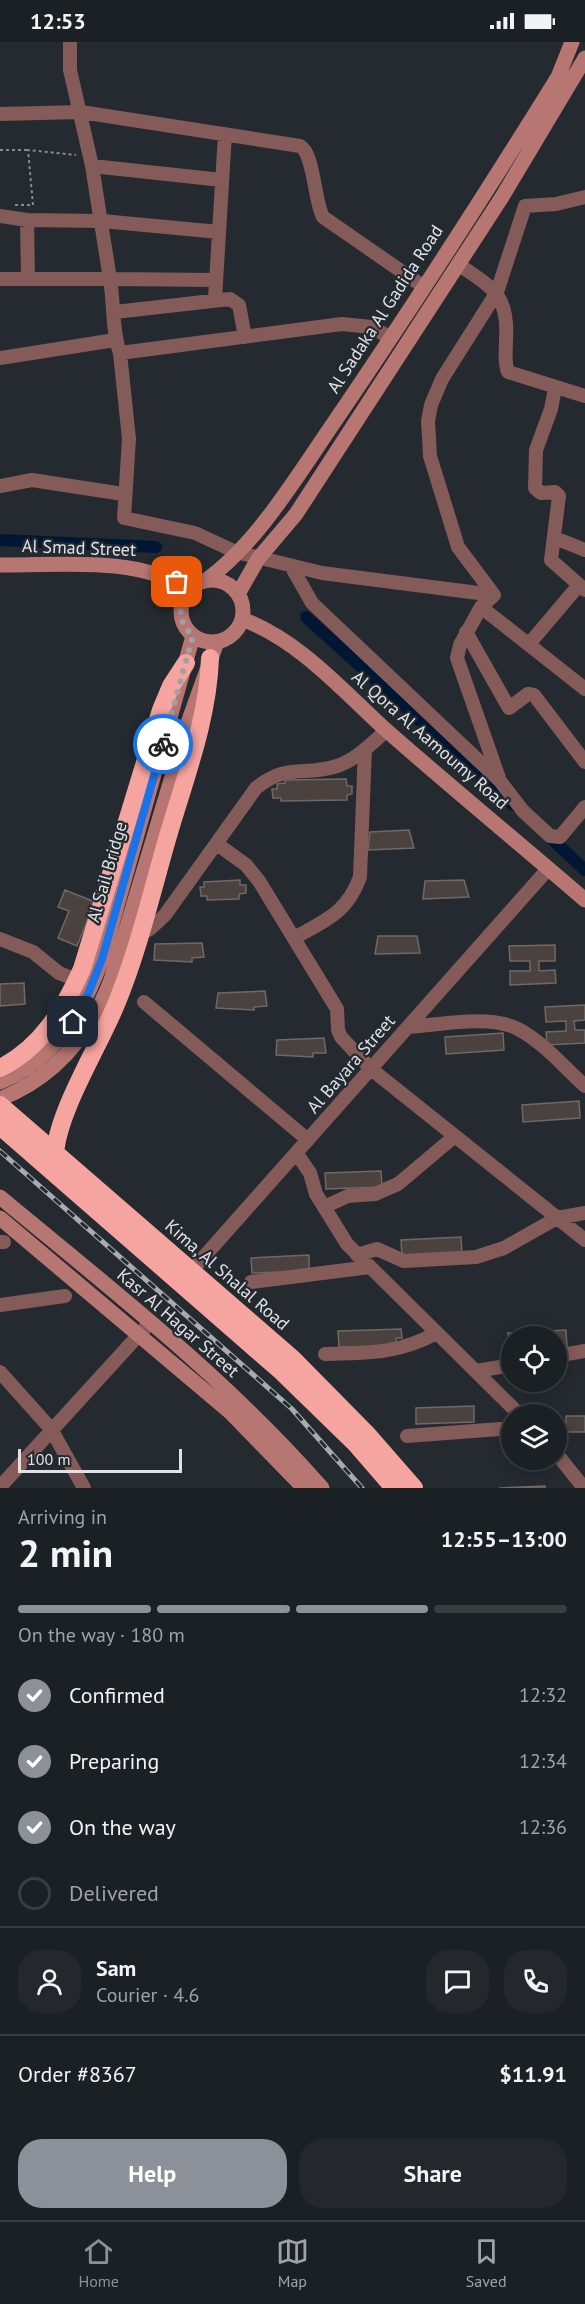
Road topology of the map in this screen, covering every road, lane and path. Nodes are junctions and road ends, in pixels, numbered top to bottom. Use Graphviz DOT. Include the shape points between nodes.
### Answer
graph roads {
  1 [pos="70,42"];
  2 [pos="572,42"];
  3 [pos="585,58"];
  4 [pos="81,112"];
  5 [pos="0,114"];
  6 [pos="225,134"];
  7 [pos="518,141"];
  8 [pos="533,148"];
  9 [pos="0,150"];
  10 [pos="28,150"];
  11 [pos="91,161"];
  12 [pos="222,180"];
  13 [pos="502,197"];
  14 [pos="585,197"];
  15 [pos="11,205"];
  16 [pos="525,206"];
  17 [pos="0,216"];
  18 [pos="27,220"];
  19 [pos="102,220"];
  20 [pos="219,232"];
  21 [pos="445,254"];
  22 [pos="458,264"];
  23 [pos="28,278"];
  24 [pos="0,279"];
  25 [pos="110,279"];
  26 [pos="216,280"];
  27 [pos="424,287"];
  28 [pos="497,292"];
  29 [pos="215,299"];
  30 [pos="115,312"];
  31 [pos="244,337"];
  32 [pos="391,338"];
  33 [pos="117,346"];
  34 [pos="0,358"];
  35 [pos="555,388"];
  36 [pos="585,396"];
  37 [pos="0,486"];
  38 [pos="123,494"];
  39 [pos="555,538"];
  40 [pos="585,550"];
  41 [pos="236,552"];
  42 [pos="258,559"];
  43 [pos="0,565"];
  44 [pos="291,566"];
  45 [pos="206,580"];
  46 [pos="582,587"];
  47 [pos="188,590"];
  48 [pos="238,594"];
  49 [pos="494,595"];
  50 [pos="481,607"];
  51 [pos="242,619"];
  52 [pos="466,632"];
  53 [pos="193,636"];
  54 [pos="529,644"];
  55 [pos="214,650"];
  56 [pos="186,663"];
  57 [pos="582,681"];
  58 [pos="387,730"];
  59 [pos="365,749"];
  60 [pos="585,762"];
  61 [pos="500,782"];
  62 [pos="585,807"];
  63 [pos="217,844"];
  64 [pos="548,868"];
  65 [pos="585,900"];
  66 [pos="140,934"];
  67 [pos="294,938"];
  68 [pos="0,939"];
  69 [pos="77,980"];
  70 [pos="144,1002"];
  71 [pos="408,1027"];
  72 [pos="0,1068"];
  73 [pos="371,1069"];
  74 [pos="0,1082"];
  75 [pos="585,1086"];
  76 [pos="0,1099"];
  77 [pos="0,1105"];
  78 [pos="0,1126"];
  79 [pos="455,1136"];
  80 [pos="308,1140"];
  81 [pos="55,1154"];
  82 [pos="297,1154"];
  83 [pos="0,1197"];
  84 [pos="326,1206"];
  85 [pos="585,1213"];
  86 [pos="0,1218"];
  87 [pos="557,1218"];
  88 [pos="585,1240"];
  89 [pos="357,1255"];
  90 [pos="370,1267"];
  91 [pos="186,1278"];
  92 [pos="251,1282"];
  93 [pos="65,1296"];
  94 [pos="0,1305"];
  95 [pos="145,1328"];
  96 [pos="436,1333"];
  97 [pos="585,1351"];
  98 [pos="325,1354"];
  99 [pos="567,1354"];
  100 [pos="287,1365"];
  101 [pos="501,1367"];
  102 [pos="476,1371"];
  103 [pos="0,1372"];
  104 [pos="509,1404"];
  105 [pos="51,1429"];
  106 [pos="501,1429"];
  107 [pos="407,1436"];
  108 [pos="567,1467"];
  109 [pos="0,1487"];
  110 [pos="84,1488"];
  111 [pos="304,1488"];
  112 [pos="322,1488"];
  113 [pos="394,1488"];
  114 [pos="414,1488"];
  115 [pos="584,1488"];
  1 -- 4 [label="street" via="70,70"];
  2 -- 7 [label="street, Al Sadaka Al Gadida Road" via="558,77"];
  3 -- 8 [label="street, Al Sadaka Al Gadida Road"];
  4 -- 5 [label="street"];
  4 -- 6 [label="street"];
  4 -- 11 [label="street"];
  6 -- 12 [label="street"];
  6 -- 27 [label="street" via="305,148 317,206 323,217"];
  7 -- 8 [label="street"];
  7 -- 21 [label="street, Al Sadaka Al Gadida Road"];
  8 -- 13 [label="street, Al Sadaka Al Gadida Road"];
  9 -- 10 [label="path"];
  10 -- 11 [label="path"];
  10 -- 15 [label="path" via="33,205"];
  11 -- 12 [label="street"];
  11 -- 19 [label="street"];
  12 -- 20 [label="street"];
  13 -- 16 [label="street"];
  13 -- 22 [label="street, Al Sadaka Al Gadida Road"];
  14 -- 16 [label="street"];
  16 -- 28 [label="street"];
  17 -- 18 [label="street"];
  18 -- 19 [label="street"];
  18 -- 23 [label="street"];
  19 -- 20 [label="street"];
  19 -- 25 [label="street"];
  20 -- 26 [label="street"];
  21 -- 22 [label="street"];
  21 -- 27 [label="street, Al Sadaka Al Gadida Road"];
  22 -- 28 [label="street"];
  22 -- 42 [label="street, Al Sadaka Al Gadida Road" via="296,514"];
  23 -- 24 [label="street"];
  23 -- 25 [label="street"];
  25 -- 26 [label="street"];
  25 -- 30 [label="street"];
  26 -- 29 [label="street"];
  27 -- 32 [label="street, Al Sadaka Al Gadida Road"];
  28 -- 35 [label="street" via="506,313 508,372"];
  28 -- 49 [label="street" via="442,379 431,405 427,438 458,547"];
  29 -- 30 [label="street"];
  29 -- 31 [label="street" via="237,302"];
  30 -- 33 [label="street"];
  31 -- 32 [label="street" via="357,324"];
  31 -- 33 [label="street"];
  32 -- 41 [label="street, Al Sadaka Al Gadida Road" via="275,508"];
  33 -- 34 [label="street"];
  33 -- 38 [label="street" via="129,439 129,468"];
  35 -- 36 [label="street"];
  35 -- 39 [label="street" via="536,450 535,488 559,496"];
  37 -- 38 [label="street" via="32,480"];
  38 -- 41 [label="street" via="124,518 195,533"];
  39 -- 40 [label="street"];
  39 -- 46 [label="street" via="551,560"];
  41 -- 42 [label="street"];
  41 -- 45 [label="street, Al Sadaka Al Gadida Road"];
  42 -- 44 [label="street"];
  42 -- 48 [label="street, Al Sadaka Al Gadida Road"];
  43 -- 47 [label="street, Al Smad Street" via="141,568 166,576"];
  44 -- 49 [label="street" via="346,577"];
  44 -- 61 [label="street" via="312,603"];
  45 -- 47 [label="street"];
  45 -- 48 [label="street" via="224,582"];
  46 -- 54 [label="street"];
  47 -- 53 [label="street" via="182,598 181,619"];
  48 -- 51 [label="street"];
  49 -- 50 [label="street"];
  50 -- 52 [label="street"];
  50 -- 54 [label="street"];
  51 -- 55 [label="street" via="233,634"];
  51 -- 58 [label="street, Al Qora Al Aamoumy Road" via="294,646"];
  52 -- 60 [label="street" via="509,708 528,694 534,695"];
  52 -- 61 [label="street" via="458,650 458,667"];
  53 -- 55 [label="street"];
  53 -- 56 [label="street, Al Sail Bridge"];
  54 -- 57 [label="street"];
  55 -- 66 [label="highway" via="202,721"];
  55 -- 76 [label="street, Al Sail Bridge" via="98,1012 71,1052 37,1080"];
  56 -- 69 [label="highway" via="161,710"];
  56 -- 74 [label="street, Al Sail Bridge" via="102,959 81,1008 53,1047 30,1067"];
  58 -- 59 [label="street"];
  58 -- 64 [label="street, Al Qora Al Aamoumy Road"];
  59 -- 63 [label="street" via="340,765 289,770 266,780 256,788"];
  59 -- 67 [label="street" via="360,877 338,914"];
  61 -- 62 [label="street" via="523,811 552,837 560,837"];
  63 -- 66 [label="street" via="158,923"];
  63 -- 67 [label="street" via="259,881"];
  64 -- 65 [label="street, Al Qora Al Aamoumy Road"];
  64 -- 71 [label="street, Al Bayara Street"];
  66 -- 81 [label="highway" via="114,1011 60,1127"];
  67 -- 73 [label="street" via="337,1009 341,1037"];
  68 -- 69 [label="street" via="33,952 59,974"];
  69 -- 72 [label="highway" via="43,1035 21,1056"];
  70 -- 80 [label="street"];
  71 -- 73 [label="street, Al Bayara Street"];
  71 -- 75 [label="street" via="482,1022 517,1028"];
  73 -- 79 [label="street"];
  73 -- 80 [label="street, Al Bayara Street"];
  77 -- 81 [label="highway, Kima, Al Shalal Road"];
  78 -- 91 [label="highway, Kima, Al Shalal Road"];
  79 -- 84 [label="street" via="398,1185 375,1194 348,1196"];
  79 -- 87 [label="street"];
  80 -- 82 [label="street, Al Bayara Street"];
  81 -- 91 [label="highway, Kima, Al Shalal Road"];
  82 -- 84 [label="street"];
  82 -- 91 [label="street, Al Bayara Street"];
  83 -- 95 [label="street, Kasr Al Hagar Street"];
  84 -- 89 [label="street" via="338,1231"];
  85 -- 87 [label="street"];
  86 -- 95 [label="street, Kasr Al Hagar Street"];
  87 -- 88 [label="street"];
  87 -- 89 [label="street" via="504,1248 476,1257 404,1261 377,1249"];
  89 -- 90 [label="street"];
  90 -- 92 [label="street"];
  90 -- 96 [label="street"];
  91 -- 100 [label="highway, Kima, Al Shalal Road"];
  93 -- 94 [label="street"];
  95 -- 105 [label="street"];
  95 -- 111 [label="street, Kasr Al Hagar Street"];
  95 -- 112 [label="street, Kasr Al Hagar Street" via="258,1420"];
  96 -- 98 [label="street" via="388,1352"];
  96 -- 102 [label="street"];
  97 -- 99 [label="street"];
  100 -- 113 [label="highway, Kima, Al Shalal Road"];
  100 -- 114 [label="highway, Kima, Al Shalal Road" via="366,1433"];
  101 -- 102 [label="street"];
  102 -- 104 [label="street"];
  103 -- 105 [label="street"];
  105 -- 109 [label="street"];
  105 -- 110 [label="street"];
  106 -- 107 [label="street"];
  108 -- 115 [label="street"];
}
